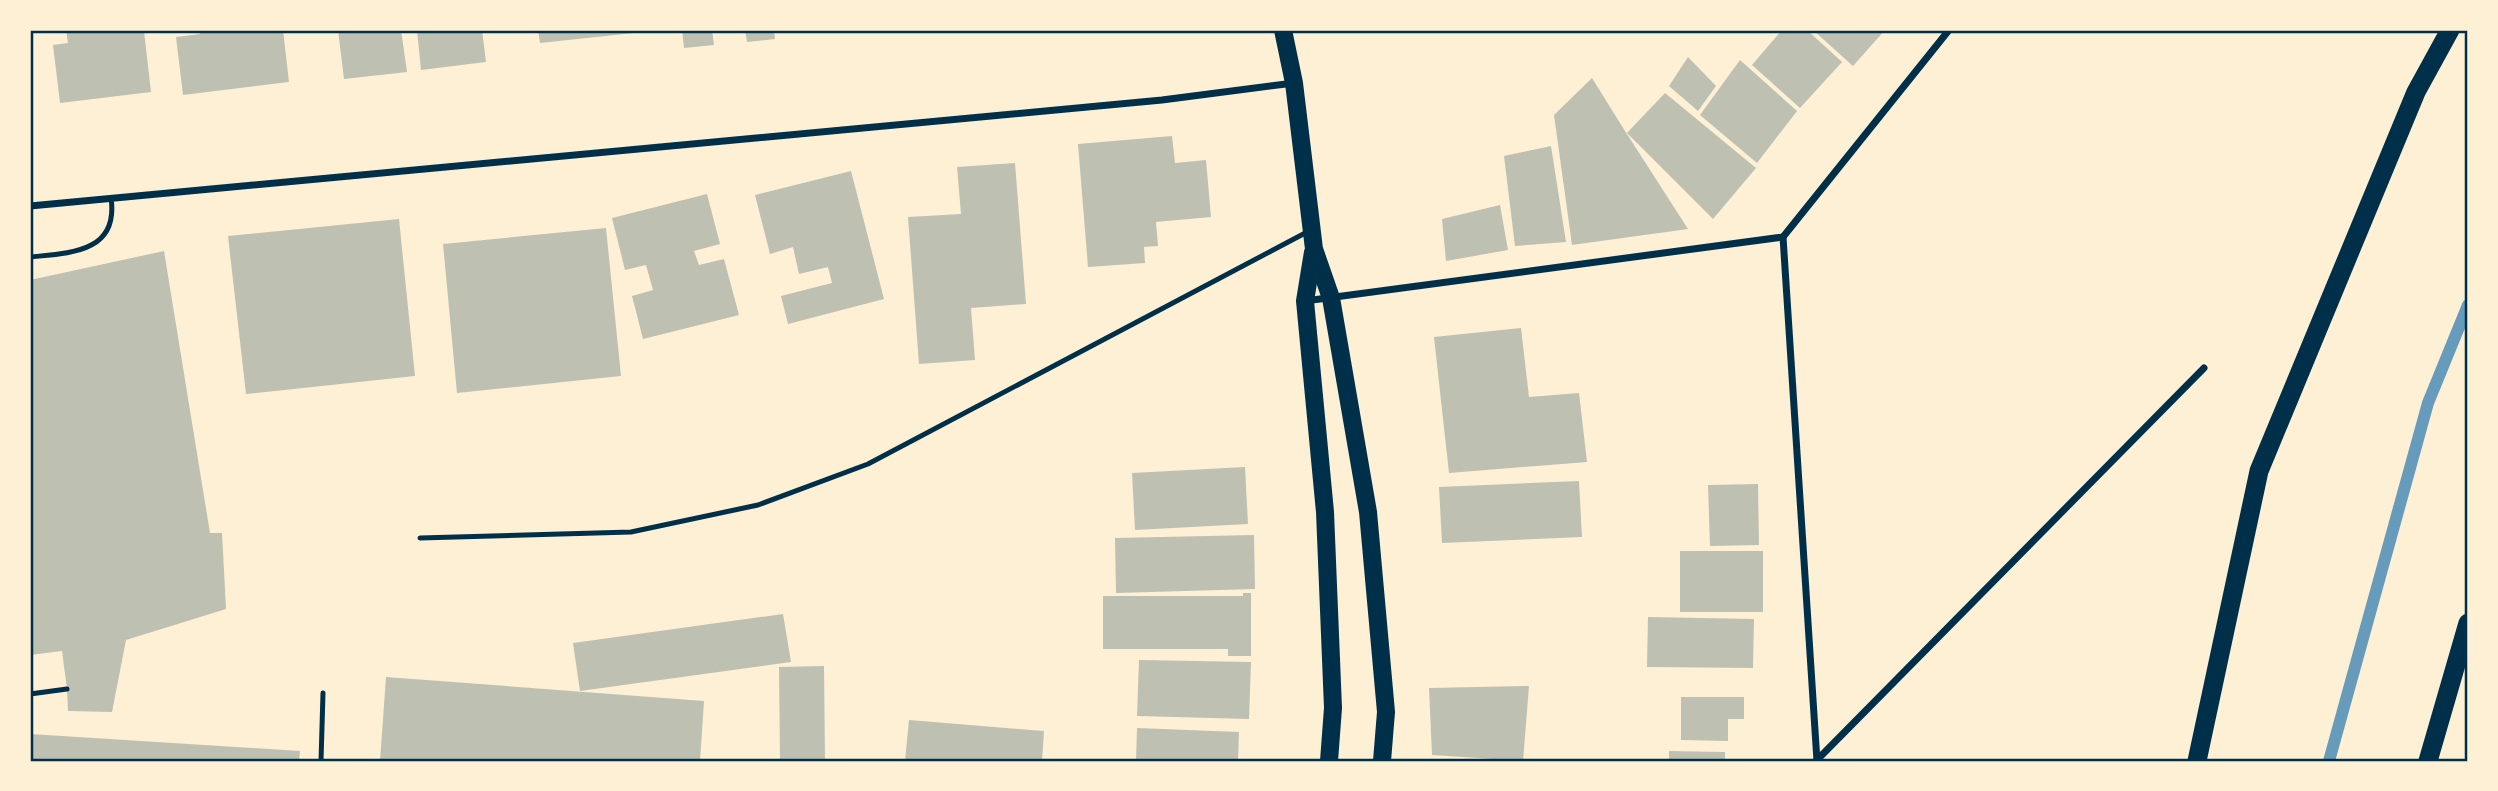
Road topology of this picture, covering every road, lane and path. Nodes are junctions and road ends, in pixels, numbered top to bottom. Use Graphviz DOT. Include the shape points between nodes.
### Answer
graph roads {
  1 [pos="1283,30"];
  2 [pos="1948,30"];
  3 [pos="2449,30"];
  4 [pos="1294,83"];
  5 [pos="111,198"];
  6 [pos="30,206"];
  7 [pos="1311,229"];
  8 [pos="1783,237"];
  9 [pos="1314,249"];
  10 [pos="30,257"];
  11 [pos="1331,298"];
  12 [pos="1305,301"];
  13 [pos="2204,368"];
  14 [pos="420,538"];
  15 [pos="2468,623"];
  16 [pos="67,689"];
  17 [pos="323,693"];
  18 [pos="30,694"];
  19 [pos="1817,760"];
  20 [pos="321,761"];
  21 [pos="1329,761"];
  22 [pos="1382,761"];
  23 [pos="2197,761"];
  24 [pos="2428,761"];
  1 -- 4 [label="main road"];
  2 -- 8 [label="street"];
  3 -- 23 [label="highway" via="2416,92 2259,471"];
  4 -- 5 [label="street" via="1148,101"];
  4 -- 7 [label="main road"];
  5 -- 6 [label="street"];
  5 -- 10 [label="lane" via="110,222 97,242 76,252"];
  7 -- 9 [label="main road"];
  7 -- 14 [label="lane" via="868,464 758,505 631,532"];
  8 -- 11 [label="street"];
  8 -- 19 [label="street"];
  9 -- 11 [label="main road"];
  9 -- 12 [label="main road"];
  11 -- 12 [label="street"];
  11 -- 22 [label="main road" via="1368,512 1386,712"];
  12 -- 21 [label="main road" via="1325,512 1333,708"];
  13 -- 19 [label="street"];
  15 -- 24 [label="highway"];
  16 -- 18 [label="lane"];
  17 -- 20 [label="lane"];
}
